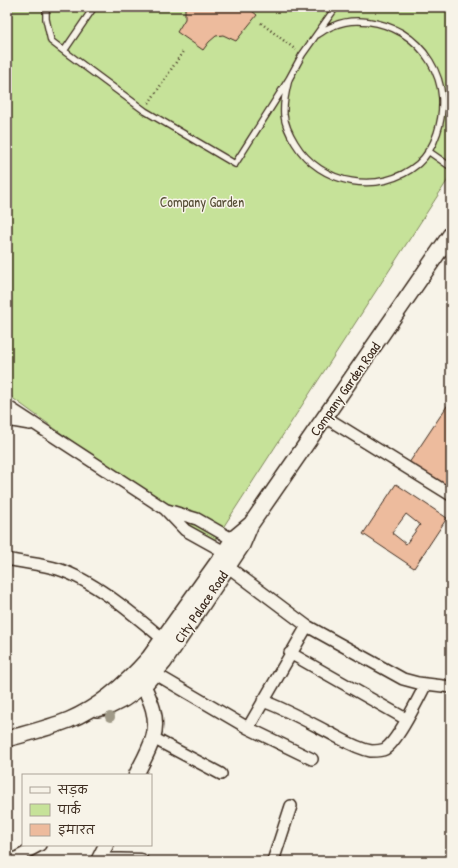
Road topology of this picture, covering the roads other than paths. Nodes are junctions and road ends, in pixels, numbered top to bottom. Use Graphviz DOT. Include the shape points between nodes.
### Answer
graph roads {
  1 [pos="46,7"];
  2 [pos="94,7"];
  3 [pos="336,7"];
  4 [pos="317,35"];
  5 [pos="64,51"];
  6 [pos="289,79"];
  7 [pos="428,152"];
  8 [pos="451,167"];
  9 [pos="451,234"];
  10 [pos="7,406"];
  11 [pos="326,417"];
  12 [pos="7,420"];
  13 [pos="35,424"];
  14 [pos="451,496"];
  15 [pos="165,509"];
  16 [pos="238,542"];
  17 [pos="7,559"];
  18 [pos="227,559"];
  19 [pos="307,626"];
  20 [pos="163,639"];
  21 [pos="290,653"];
  22 [pos="137,672"];
  23 [pos="154,673"];
  24 [pos="426,684"];
  25 [pos="144,686"];
  26 [pos="451,687"];
  27 [pos="263,701"];
  28 [pos="86,711"];
  29 [pos="406,719"];
  30 [pos="248,728"];
  31 [pos="154,738"];
  32 [pos="7,739"];
  33 [pos="312,759"];
  34 [pos="136,773"];
  35 [pos="221,774"];
  36 [pos="291,806"];
  37 [pos="38,846"];
  38 [pos="106,846"];
  39 [pos="7,860"];
  40 [pos="99,861"];
  41 [pos="141,861"];
  42 [pos="273,861"];
  1 -- 5 [label="lane" via="51,40"];
  2 -- 5 [label="lane"];
  3 -- 4 [label="lane"];
  4 -- 6 [label="lane"];
  4 -- 7 [label="lane" via="334,25 353,21 374,22 393,28 410,38 425,52 435,70 441,89 443,109 439,129"];
  5 -- 6 [label="lane" via="145,110 235,164"];
  6 -- 7 [label="lane" via="284,99 284,116 290,135 313,165 329,175 347,181 366,183 385,180 402,174"];
  7 -- 8 [label="lane"];
  9 -- 11 [label="main road, Company Garden Road" via="444,249"];
  10 -- 13 [label="street"];
  11 -- 14 [label="street"];
  11 -- 16 [label="main road, Company Garden Road"];
  12 -- 13 [label="street"];
  13 -- 15 [label="street"];
  15 -- 16 [label="street" via="197,519"];
  15 -- 18 [label="street" via="185,530"];
  16 -- 18 [label="main road, Company Garden Road"];
  17 -- 20 [label="street" via="70,574 101,592"];
  18 -- 19 [label="street"];
  18 -- 20 [label="main road, City Palace Road"];
  18 -- 23 [label="main road, City Palace Road" via="164,662"];
  19 -- 21 [label="street"];
  19 -- 24 [label="street" via="403,679"];
  20 -- 22 [label="main road, City Palace Road"];
  21 -- 27 [label="street"];
  21 -- 29 [label="street"];
  22 -- 25 [label="street"];
  22 -- 28 [label="main road, City Palace Road"];
  23 -- 25 [label="main road, City Palace Road"];
  23 -- 30 [label="street"];
  24 -- 26 [label="street"];
  24 -- 29 [label="street"];
  25 -- 28 [label="main road, City Palace Road" via="110,706"];
  25 -- 31 [label="street" via="154,710"];
  27 -- 29 [label="street" via="284,709 355,746 371,751 384,750 390,745"];
  27 -- 30 [label="street"];
  28 -- 32 [label="main road" via="70,719"];
  30 -- 33 [label="street"];
  31 -- 34 [label="street"];
  31 -- 35 [label="street"];
  36 -- 42 [label="street"];
  37 -- 39 [label="street"];
  38 -- 40 [label="street"];
  40 -- 41 [label="street"];
}
